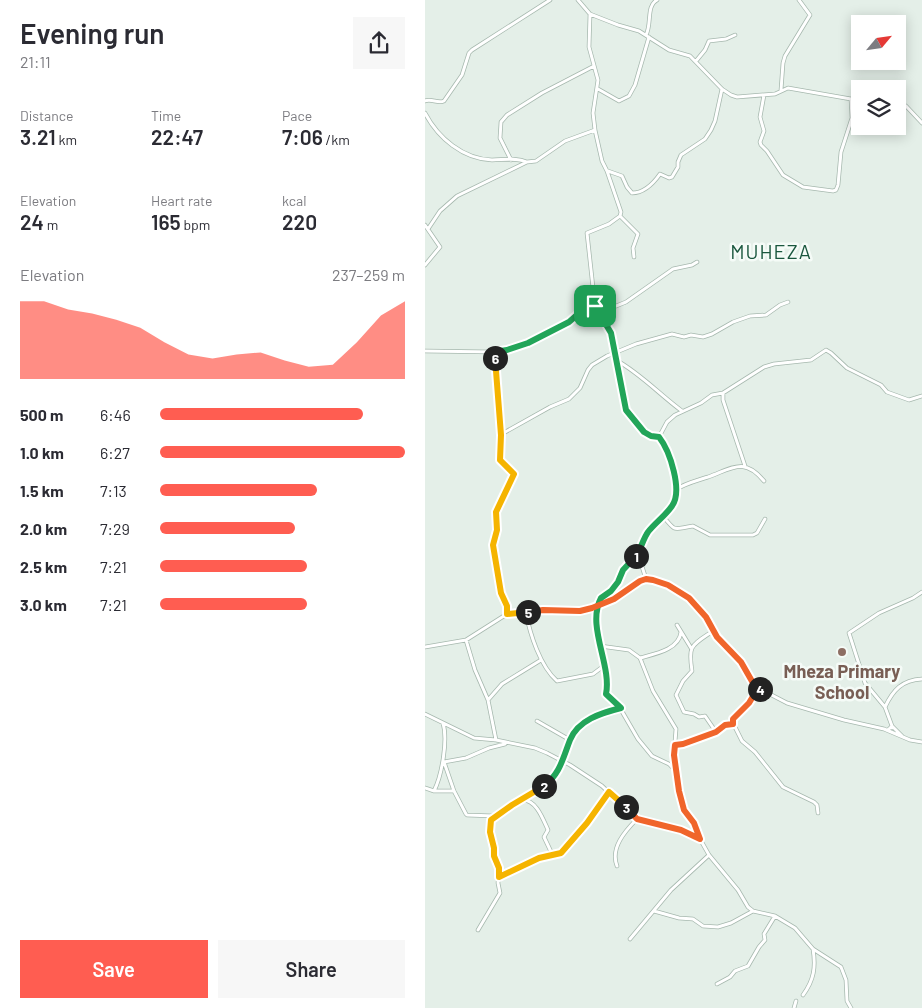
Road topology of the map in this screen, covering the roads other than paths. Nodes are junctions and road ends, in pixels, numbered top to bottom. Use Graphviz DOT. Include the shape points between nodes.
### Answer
graph roads {
  1 [pos="550,0"];
  2 [pos="579,0"];
  3 [pos="657,0"];
  4 [pos="799,0"];
  5 [pos="590,14"];
  6 [pos="735,35"];
  7 [pos="648,36"];
  8 [pos="695,61"];
  9 [pos="594,66"];
  10 [pos="597,89"];
  11 [pos="722,89"];
  12 [pos="781,90"];
  13 [pos="764,95"];
  14 [pos="851,99"];
  15 [pos="425,101"];
  16 [pos="906,106"];
  17 [pos="425,113"];
  18 [pos="851,121"];
  19 [pos="922,123"];
  20 [pos="595,130"];
  21 [pos="511,160"];
  22 [pos="527,162"];
  23 [pos="607,171"];
  24 [pos="620,216"];
  25 [pos="425,225"];
  26 [pos="428,229"];
  27 [pos="634,257"];
  28 [pos="697,262"];
  29 [pos="425,265"];
  30 [pos="788,302"];
  31 [pos="595,306"];
  32 [pos="599,313"];
  33 [pos="425,350"];
  34 [pos="494,352"];
  35 [pos="615,353"];
  36 [pos="616,360"];
  37 [pos="723,393"];
  38 [pos="922,396"];
  39 [pos="682,411"];
  40 [pos="501,435"];
  41 [pos="659,437"];
  42 [pos="745,467"];
  43 [pos="765,481"];
  44 [pos="675,490"];
  45 [pos="662,516"];
  46 [pos="765,519"];
  47 [pos="638,554"];
  48 [pos="646,579"];
  49 [pos="922,592"];
  50 [pos="598,605"];
  51 [pos="526,613"];
  52 [pos="507,614"];
  53 [pos="677,625"];
  54 [pos="713,631"];
  55 [pos="681,632"];
  56 [pos="466,640"];
  57 [pos="600,646"];
  58 [pos="425,647"];
  59 [pos="691,648"];
  60 [pos="640,658"];
  61 [pos="541,660"];
  62 [pos="605,666"];
  63 [pos="922,679"];
  64 [pos="761,689"];
  65 [pos="488,700"];
  66 [pos="885,707"];
  67 [pos="621,708"];
  68 [pos="425,714"];
  69 [pos="537,721"];
  70 [pos="443,723"];
  71 [pos="733,724"];
  72 [pos="892,726"];
  73 [pos="887,731"];
  74 [pos="716,732"];
  75 [pos="903,738"];
  76 [pos="495,740"];
  77 [pos="570,740"];
  78 [pos="922,742"];
  79 [pos="508,744"];
  80 [pos="675,745"];
  81 [pos="443,762"];
  82 [pos="563,762"];
  83 [pos="669,764"];
  84 [pos="675,764"];
  85 [pos="675,771"];
  86 [pos="425,788"];
  87 [pos="434,791"];
  88 [pos="454,791"];
  89 [pos="609,792"];
  90 [pos="521,800"];
  91 [pos="818,813"];
  92 [pos="494,816"];
  93 [pos="637,819"];
  94 [pos="700,839"];
  95 [pos="709,855"];
  96 [pos="553,856"];
  97 [pos="617,866"];
  98 [pos="499,877"];
  99 [pos="654,911"];
  100 [pos="753,911"];
  101 [pos="775,916"];
  102 [pos="478,930"];
  103 [pos="630,939"];
  104 [pos="813,949"];
  105 [pos="717,984"];
  106 [pos="803,995"];
  107 [pos="796,1001"];
  108 [pos="794,1008"];
  109 [pos="851,1008"];
  1 -- 15 [label="street" via="472,50 462,75 444,101"];
  2 -- 5 [label="street"];
  3 -- 7 [label="street" via="651,6"];
  4 -- 12 [label="street" via="809,15 785,56"];
  5 -- 7 [label="street"];
  5 -- 9 [label="street" via="589,47"];
  6 -- 8 [label="street" via="709,41"];
  7 -- 8 [label="street"];
  7 -- 10 [label="street" via="629,96 619,101"];
  8 -- 11 [label="street"];
  9 -- 10 [label="street"];
  9 -- 21 [label="street" via="507,115 501,122 500,132"];
  10 -- 20 [label="street" via="593,112"];
  11 -- 13 [label="street" via="737,97"];
  11 -- 23 [label="street" via="711,130 705,139 681,155 672,177 660,174 647,188 632,193 622,176"];
  12 -- 13 [label="street"];
  12 -- 14 [label="street" via="793,88"];
  13 -- 18 [label="street" via="760,117 764,131 761,145 783,174 803,187 836,190 841,152"];
  16 -- 19 [label="street"];
  17 -- 21 [label="street" via="433,129 463,152 474,158"];
  20 -- 22 [label="street" via="565,141 536,161"];
  20 -- 23 [label="street"];
  21 -- 22 [label="street"];
  22 -- 26 [label="street" via="457,196 440,211"];
  23 -- 24 [label="street"];
  24 -- 27 [label="street" via="638,234 633,248"];
  24 -- 31 [label="street" via="587,233"];
  25 -- 26 [label="street"];
  26 -- 29 [label="street" via="439,247"];
  28 -- 32 [label="street" via="673,269 627,302"];
  30 -- 35 [label="street" via="766,315 750,316 703,337 672,334"];
  31 -- 32 [label="street"];
  31 -- 34 [label="street" via="587,306 569,322 528,343"];
  32 -- 35 [label="street" via="611,333"];
  33 -- 34 [label="street"];
  34 -- 40 [label="street"];
  35 -- 36 [label="street"];
  35 -- 40 [label="street" via="592,364 580,388 569,399"];
  36 -- 39 [label="street"];
  36 -- 41 [label="street" via="626,410 644,432"];
  37 -- 38 [label="street" via="764,367 811,360 826,350 847,368 892,394 909,400"];
  37 -- 39 [label="street" via="712,395"];
  37 -- 42 [label="street"];
  39 -- 41 [label="street" via="667,422"];
  40 -- 52 [label="street" via="500,460 514,474 496,512 497,530 493,545"];
  41 -- 44 [label="street" via="671,459"];
  42 -- 43 [label="street"];
  42 -- 44 [label="street" via="732,466"];
  44 -- 45 [label="street" via="673,506"];
  45 -- 46 [label="street" via="677,530 693,526 710,535 757,533"];
  45 -- 47 [label="street" via="648,532"];
  47 -- 48 [label="street"];
  47 -- 50 [label="street"];
  48 -- 50 [label="street"];
  48 -- 54 [label="street" via="668,585 689,598 706,617"];
  49 -- 66 [label="street" via="879,613 849,633 865,683"];
  50 -- 51 [label="street" via="580,611"];
  50 -- 57 [label="street"];
  51 -- 52 [label="street"];
  51 -- 61 [label="street"];
  52 -- 56 [label="street"];
  53 -- 55 [label="street"];
  54 -- 59 [label="street"];
  54 -- 64 [label="street"];
  55 -- 59 [label="street"];
  55 -- 60 [label="street" via="680,639 665,651"];
  56 -- 58 [label="street"];
  56 -- 65 [label="street"];
  57 -- 60 [label="street" via="629,650"];
  57 -- 62 [label="street"];
  59 -- 74 [label="street" via="692,672 676,694 677,698 684,712 705,716"];
  60 -- 80 [label="street" via="653,691 676,729"];
  61 -- 62 [label="street" via="559,682 593,674"];
  61 -- 65 [label="street" via="502,684"];
  62 -- 67 [label="street" via="607,696"];
  63 -- 66 [label="street" via="906,681 891,695"];
  64 -- 71 [label="street" via="733,719"];
  64 -- 73 [label="street" via="787,703"];
  65 -- 76 [label="street"];
  66 -- 72 [label="street"];
  67 -- 77 [label="street" via="596,715 577,729"];
  67 -- 83 [label="street" via="637,739 652,756"];
  68 -- 70 [label="street"];
  69 -- 77 [label="street"];
  70 -- 76 [label="street" via="474,738"];
  70 -- 81 [label="street"];
  71 -- 74 [label="street" via="725,725"];
  71 -- 91 [label="street" via="742,741 783,787 814,802"];
  72 -- 73 [label="street"];
  72 -- 75 [label="street"];
  73 -- 75 [label="street"];
  74 -- 80 [label="street"];
  75 -- 78 [label="street"];
  76 -- 79 [label="street"];
  77 -- 82 [label="street"];
  79 -- 81 [label="street"];
  79 -- 82 [label="street" via="535,748"];
  80 -- 84 [label="street"];
  81 -- 87 [label="street"];
  81 -- 88 [label="street"];
  82 -- 89 [label="street"];
  82 -- 90 [label="street" via="551,781"];
  83 -- 84 [label="street"];
  83 -- 85 [label="street"];
  84 -- 85 [label="street"];
  85 -- 94 [label="street" via="684,810"];
  86 -- 87 [label="street"];
  87 -- 88 [label="street"];
  88 -- 92 [label="street" via="467,815"];
  89 -- 93 [label="street"];
  89 -- 96 [label="street" via="568,846"];
  90 -- 92 [label="street"];
  90 -- 96 [label="street" via="530,802 539,812 548,830 544,837"];
  92 -- 98 [label="street" via="490,832"];
  93 -- 94 [label="street" via="681,830"];
  93 -- 97 [label="street" via="617,846 614,858"];
  94 -- 95 [label="street"];
  95 -- 99 [label="street" via="671,890"];
  95 -- 100 [label="street"];
  96 -- 98 [label="street" via="539,858"];
  98 -- 102 [label="street" via="499,897"];
  99 -- 100 [label="street" via="693,919 703,926 718,927 731,924"];
  99 -- 103 [label="street"];
  100 -- 101 [label="street"];
  101 -- 104 [label="street" via="795,928"];
  101 -- 105 [label="street" via="764,934 765,940 748,966"];
  104 -- 106 [label="street" via="814,974"];
  104 -- 109 [label="street" via="841,967"];
  107 -- 108 [label="street"];
}
